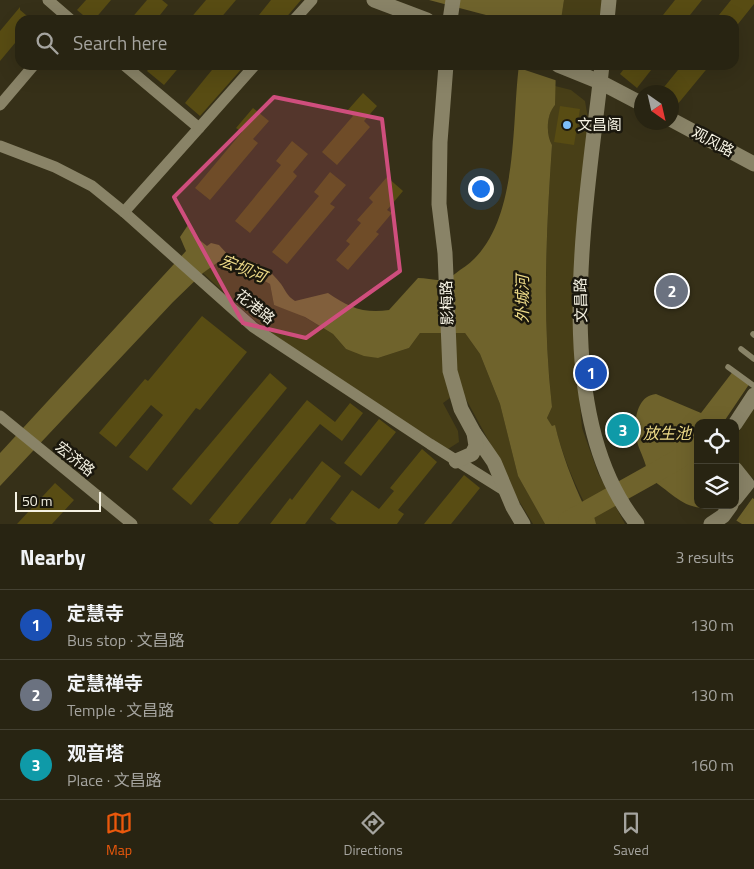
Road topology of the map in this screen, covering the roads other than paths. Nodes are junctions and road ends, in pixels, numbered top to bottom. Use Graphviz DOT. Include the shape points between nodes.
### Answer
graph roads {
  1 [pos="48,0"];
  2 [pos="312,0"];
  3 [pos="374,0"];
  4 [pos="609,0"];
  5 [pos="65,15"];
  6 [pos="298,15"];
  7 [pos="414,15"];
  8 [pos="608,15"];
  9 [pos="30,70"];
  10 [pos="130,70"];
  11 [pos="251,70"];
  12 [pos="446,70"];
  13 [pos="574,70"];
  14 [pos="601,70"];
  15 [pos="600,82"];
  16 [pos="634,100"];
  17 [pos="0,105"];
  18 [pos="679,124"];
  19 [pos="199,128"];
  20 [pos="0,146"];
  21 [pos="754,164"];
  22 [pos="124,212"];
  23 [pos="743,350"];
  24 [pos="754,359"];
  25 [pos="730,368"];
  26 [pos="753,389"];
  27 [pos="0,416"];
  28 [pos="738,419"];
  29 [pos="474,433"];
  30 [pos="456,461"];
  31 [pos="739,477"];
  32 [pos="745,490"];
  33 [pos="507,492"];
  34 [pos="132,524"];
  35 [pos="523,524"];
  36 [pos="637,524"];
  1 -- 5 [label="street"];
  2 -- 6 [label="street"];
  3 -- 7 [label="street"];
  4 -- 8 [label="street"];
  9 -- 17 [label="street"];
  10 -- 19 [label="street"];
  11 -- 19 [label="street"];
  12 -- 29 [label="street, 影梅路" via="439,195 450,371 458,401"];
  13 -- 15 [label="street"];
  14 -- 15 [label="street, 文昌路"];
  15 -- 16 [label="street"];
  15 -- 36 [label="street, 文昌路" via="581,246 580,297 585,376 591,422 603,464"];
  18 -- 21 [label="street, 观风路"];
  19 -- 22 [label="street"];
  20 -- 22 [label="street, 花港路" via="55,167 92,186"];
  22 -- 30 [label="street, 花港路" via="253,327"];
  23 -- 24 [label="lane"];
  25 -- 26 [label="lane"];
  26 -- 28 [label="street"];
  27 -- 34 [label="street, 宏济路"];
  29 -- 30 [label="street" via="476,446 472,454"];
  29 -- 33 [label="street, 影梅路" via="494,462"];
  30 -- 33 [label="street, 花港路"];
  31 -- 32 [label="street"];
  33 -- 35 [label="street, 影梅路"];
}
